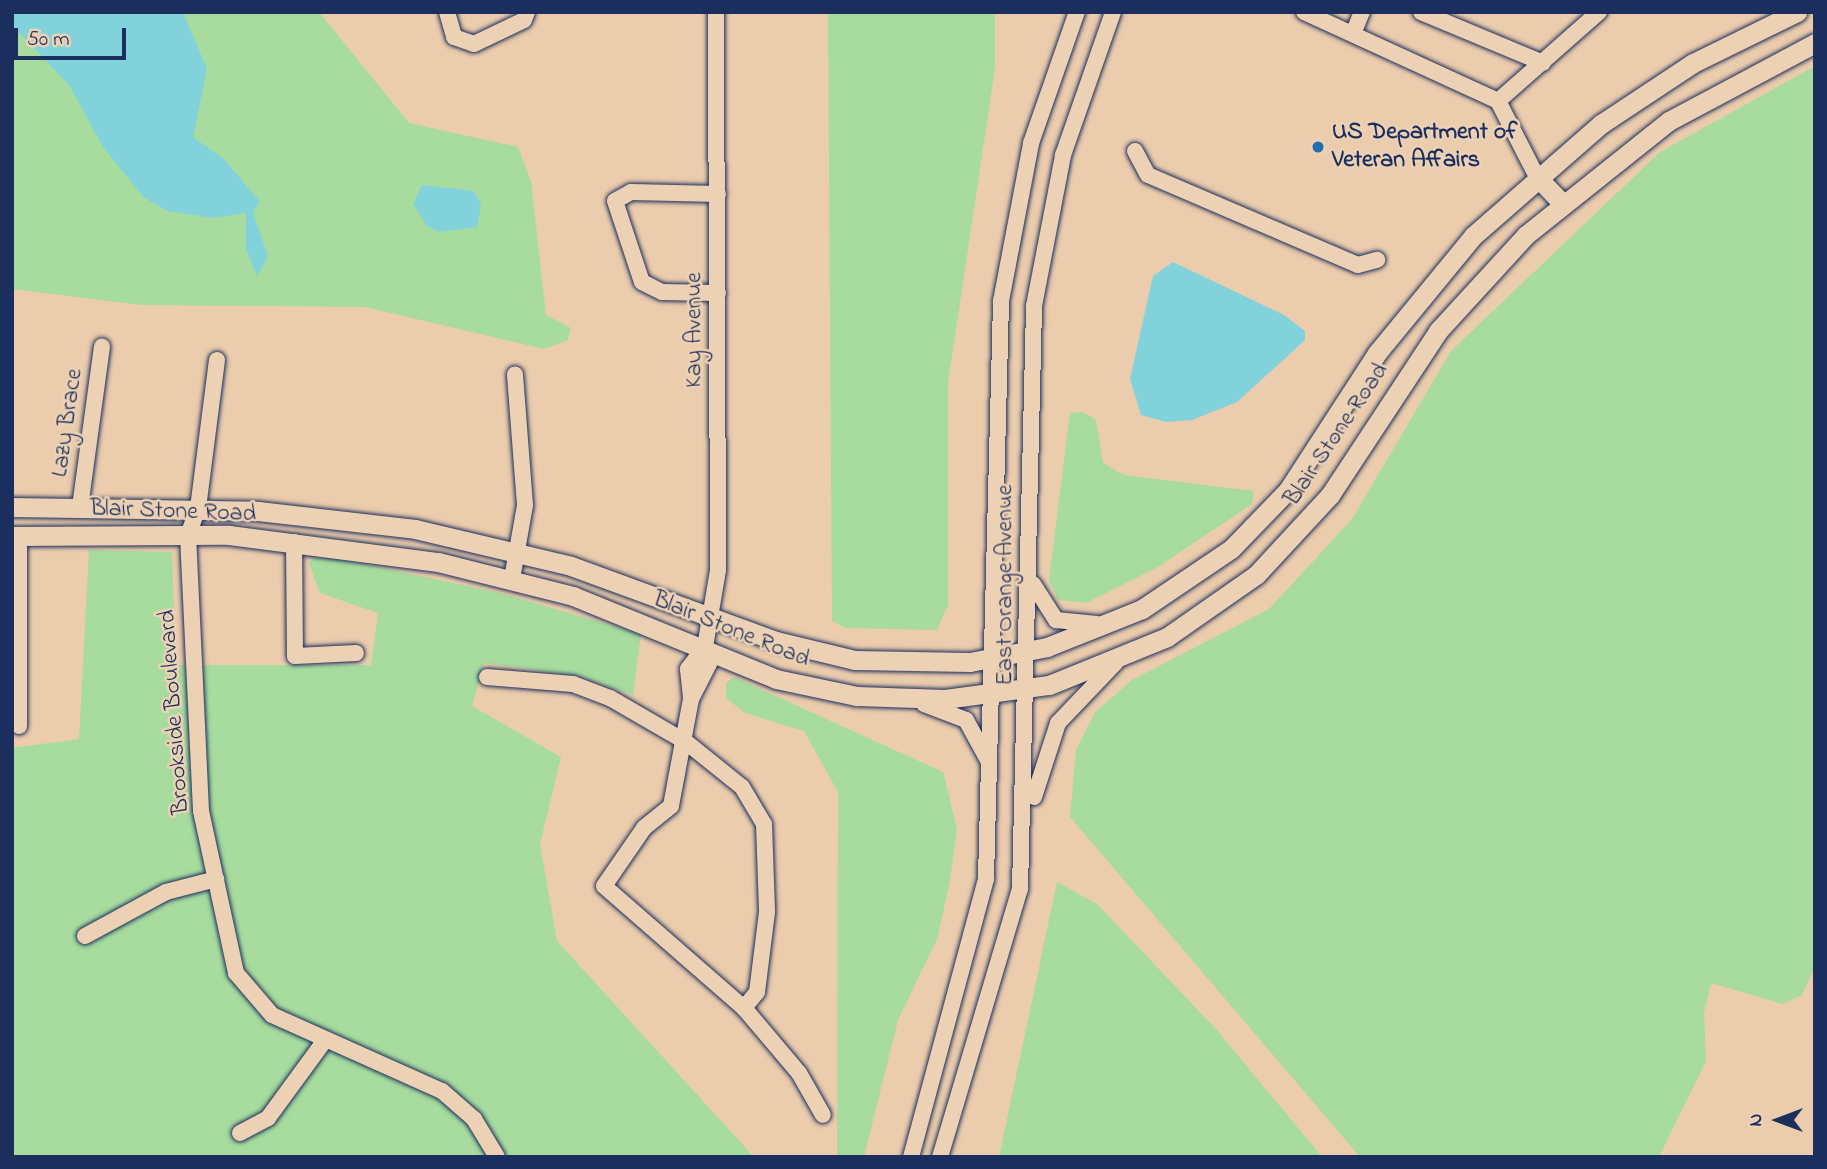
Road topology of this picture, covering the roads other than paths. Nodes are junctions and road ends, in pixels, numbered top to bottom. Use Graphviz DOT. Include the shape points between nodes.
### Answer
graph roads {
  1 [pos="447,12"];
  2 [pos="527,12"];
  3 [pos="716,12"];
  4 [pos="1077,12"];
  5 [pos="1113,12"];
  6 [pos="1304,12"];
  7 [pos="1362,12"];
  8 [pos="1422,12"];
  9 [pos="1600,12"];
  10 [pos="1797,12"];
  11 [pos="1353,34"];
  12 [pos="1815,43"];
  13 [pos="1543,63"];
  14 [pos="1498,101"];
  15 [pos="1135,151"];
  16 [pos="1537,177"];
  17 [pos="718,194"];
  18 [pos="1561,202"];
  19 [pos="1377,260"];
  20 [pos="718,293"];
  21 [pos="102,346"];
  22 [pos="217,360"];
  23 [pos="515,374"];
  24 [pos="12,507"];
  25 [pos="80,507"];
  26 [pos="198,508"];
  27 [pos="188,535"];
  28 [pos="16,536"];
  29 [pos="294,542"];
  30 [pos="520,552"];
  31 [pos="1030,572"];
  32 [pos="512,579"];
  33 [pos="710,617"];
  34 [pos="1120,620"];
  35 [pos="705,647"];
  36 [pos="1029,652"];
  37 [pos="356,653"];
  38 [pos="993,659"];
  39 [pos="1118,660"];
  40 [pos="487,677"];
  41 [pos="1028,689"];
  42 [pos="992,695"];
  43 [pos="901,700"];
  44 [pos="19,726"];
  45 [pos="685,742"];
  46 [pos="992,770"];
  47 [pos="1026,837"];
  48 [pos="216,879"];
  49 [pos="85,936"];
  50 [pos="744,1008"];
  51 [pos="325,1040"];
  52 [pos="823,1115"];
  53 [pos="240,1133"];
  54 [pos="490,1153"];
  55 [pos="911,1157"];
  56 [pos="940,1157"];
  1 -- 2 [label="street" via="454,37 474,44 524,20"];
  3 -- 17 [label="street, Kay Avenue"];
  4 -- 38 [label="street, East Orange Avenue" via="1036,123 1006,261 997,354"];
  5 -- 31 [label="street, East Orange Avenue" via="1070,130 1040,260 1031,360"];
  6 -- 11 [label="street"];
  7 -- 11 [label="street"];
  8 -- 13 [label="street"];
  9 -- 13 [label="street"];
  10 -- 16 [label="main road, Blair Stone Road" via="1693,63 1601,124"];
  11 -- 14 [label="street"];
  12 -- 18 [label="main road, Blair Stone Road" via="1669,121"];
  13 -- 14 [label="street"];
  14 -- 16 [label="street"];
  15 -- 19 [label="street" via="1149,175 1358,265"];
  16 -- 18 [label="main road"];
  16 -- 34 [label="main road, Blair Stone Road" via="1473,236 1410,309 1270,511 1189,581"];
  17 -- 20 [label="street, Kay Avenue"];
  17 -- 20 [label="street" via="631,192 615,201 642,282 662,292"];
  18 -- 39 [label="main road, Blair Stone Road" via="1438,331 1293,540 1213,608"];
  20 -- 33 [label="street, Kay Avenue" via="718,570"];
  21 -- 25 [label="street, Lazy Brace"];
  22 -- 26 [label="street"];
  23 -- 30 [label="street" via="525,505"];
  24 -- 25 [label="main road, Blair Stone Road"];
  25 -- 26 [label="main road, Blair Stone Road"];
  26 -- 27 [label="street"];
  26 -- 30 [label="main road, Blair Stone Road" via="343,518"];
  27 -- 28 [label="main road, Blair Stone Road"];
  27 -- 29 [label="main road, Blair Stone Road"];
  27 -- 48 [label="street, Brookside Boulevard" via="196,755"];
  28 -- 44 [label="street"];
  29 -- 32 [label="main road, Blair Stone Road" via="412,557"];
  29 -- 37 [label="street" via="295,656"];
  30 -- 32 [label="street"];
  30 -- 33 [label="main road, Blair Stone Road"];
  31 -- 34 [label="street" via="1042,607 1062,624"];
  31 -- 36 [label="street, East Orange Avenue"];
  32 -- 35 [label="main road, Blair Stone Road"];
  33 -- 35 [label="street, Kay Avenue"];
  33 -- 38 [label="main road, Blair Stone Road" via="855,660"];
  34 -- 36 [label="main road, Blair Stone Road"];
  35 -- 43 [label="main road, Blair Stone Road" via="802,686"];
  35 -- 45 [label="street, Kay Avenue" via="709,664 691,699"];
  36 -- 38 [label="main road, Blair Stone Road"];
  36 -- 41 [label="street, East Orange Avenue"];
  38 -- 42 [label="street, East Orange Avenue"];
  39 -- 41 [label="main road, Blair Stone Road"];
  39 -- 47 [label="street" via="1058,723"];
  40 -- 45 [label="street" via="573,684"];
  41 -- 42 [label="main road, Blair Stone Road"];
  41 -- 47 [label="street, East Orange Avenue"];
  42 -- 43 [label="main road, Blair Stone Road"];
  42 -- 46 [label="street, East Orange Avenue"];
  43 -- 46 [label="street" via="966,720"];
  45 -- 50 [label="street" via="742,787 764,824 762,970"];
  45 -- 50 [label="street, Kay Avenue" via="671,806 643,828 604,886"];
  46 -- 55 [label="street, East Orange Avenue" via="982,905"];
  47 -- 56 [label="street, East Orange Avenue" via="1009,941"];
  48 -- 49 [label="street" via="166,892"];
  48 -- 51 [label="street, Brookside Boulevard" via="243,986 272,1015"];
  50 -- 52 [label="street" via="799,1073"];
  51 -- 53 [label="street" via="268,1118"];
  51 -- 54 [label="street, Brookside Boulevard" via="442,1091"];
}
